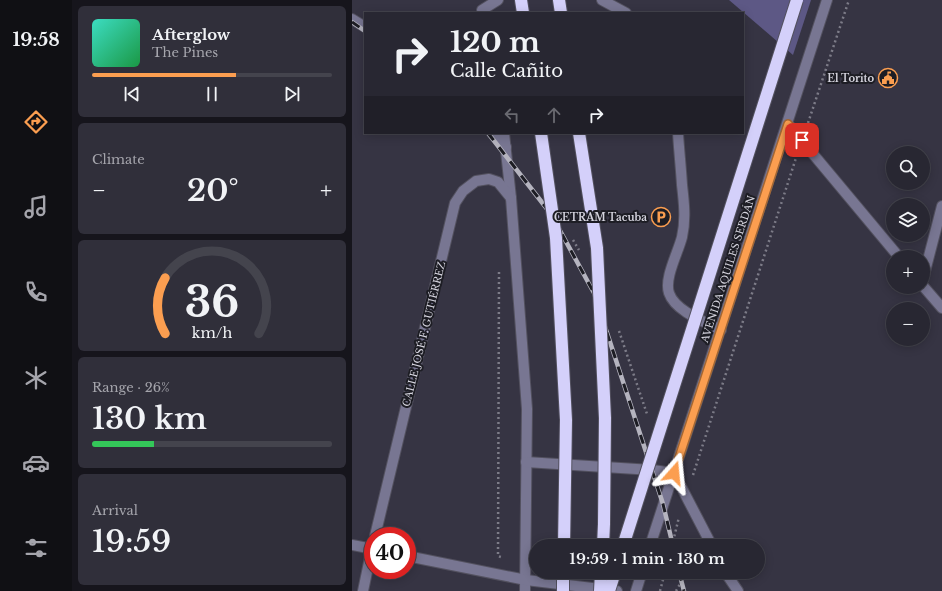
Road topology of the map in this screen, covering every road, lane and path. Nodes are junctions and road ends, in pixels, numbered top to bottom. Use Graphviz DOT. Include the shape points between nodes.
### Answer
graph roads {
  1 [pos="498,0"];
  2 [pos="521,0"];
  3 [pos="558,0"];
  4 [pos="602,0"];
  5 [pos="797,0"];
  6 [pos="827,0"];
  7 [pos="849,0"];
  8 [pos="481,8"];
  9 [pos="523,12"];
  10 [pos="561,12"];
  11 [pos="624,12"];
  12 [pos="352,19"];
  13 [pos="364,26"];
  14 [pos="788,124"];
  15 [pos="493,134"];
  16 [pos="504,134"];
  17 [pos="541,134"];
  18 [pos="579,134"];
  19 [pos="678,134"];
  20 [pos="802,140"];
  21 [pos="506,147"];
  22 [pos="511,198"];
  23 [pos="942,206"];
  24 [pos="893,250"];
  25 [pos="930,252"];
  26 [pos="499,264"];
  27 [pos="930,294"];
  28 [pos="942,308"];
  29 [pos="721,330"];
  30 [pos="526,462"];
  31 [pos="674,473"];
  32 [pos="685,496"];
  33 [pos="377,527"];
  34 [pos="564,539"];
  35 [pos="603,539"];
  36 [pos="625,539"];
  37 [pos="652,539"];
  38 [pos="674,539"];
  39 [pos="708,539"];
  40 [pos="352,545"];
  41 [pos="364,546"];
  42 [pos="416,558"];
  43 [pos="526,563"];
  44 [pos="365,579"];
  45 [pos="563,579"];
  46 [pos="601,579"];
  47 [pos="613,579"];
  48 [pos="640,579"];
  49 [pos="663,579"];
  50 [pos="683,579"];
  51 [pos="730,579"];
  52 [pos="526,580"];
  53 [pos="363,591"];
  54 [pos="525,591"];
  55 [pos="563,591"];
  56 [pos="600,591"];
  57 [pos="609,591"];
  58 [pos="617,591"];
  59 [pos="636,591"];
  60 [pos="660,591"];
  61 [pos="676,591"];
  62 [pos="738,591"];
  1 -- 8 [label="street"];
  2 -- 9 [label="highway"];
  3 -- 10 [label="highway"];
  4 -- 11 [label="street"];
  5 -- 36 [label="highway, bridge"];
  6 -- 14 [label="street, AVENIDA AQUILES SERDÁN"];
  7 -- 20 [label="path"];
  12 -- 13 [label="street"];
  14 -- 20 [label="street"];
  14 -- 29 [label="street, AVENIDA AQUILES SERDÁN"];
  15 -- 21 [label="street"];
  16 -- 21 [label="street"];
  17 -- 34 [label="highway, bridge" via="556,238 566,412"];
  18 -- 35 [label="highway, bridge" via="597,248 605,418"];
  19 -- 29 [label="street" via="684,223 668,280 669,292 673,301 688,313"];
  20 -- 24 [label="street"];
  20 -- 32 [label="path"];
  21 -- 22 [label="street"];
  22 -- 30 [label="street" via="527,409"];
  22 -- 33 [label="street, CALLE JOSÉ F. GUTIÉRREZ" via="498,182 488,179 476,181 463,191 455,203"];
  23 -- 25 [label="street"];
  26 -- 43 [label="path" via="498,556"];
  27 -- 28 [label="street"];
  29 -- 31 [label="street, AVENIDA AQUILES SERDÁN"];
  30 -- 31 [label="street"];
  30 -- 43 [label="street"];
  31 -- 32 [label="street"];
  31 -- 37 [label="street, AVENIDA AQUILES SERDÁN"];
  32 -- 38 [label="path"];
  32 -- 39 [label="street"];
  40 -- 41 [label="street"];
  42 -- 52 [label="street"];
  43 -- 52 [label="street"];
  44 -- 53 [label="street"];
  45 -- 55 [label="highway, bridge"];
  46 -- 56 [label="highway, bridge"];
  47 -- 57 [label="highway, bridge"];
  48 -- 59 [label="street"];
  49 -- 60 [label="path"];
  50 -- 61 [label="path"];
  51 -- 62 [label="street"];
  52 -- 54 [label="street"];
  52 -- 58 [label="street"];
}
